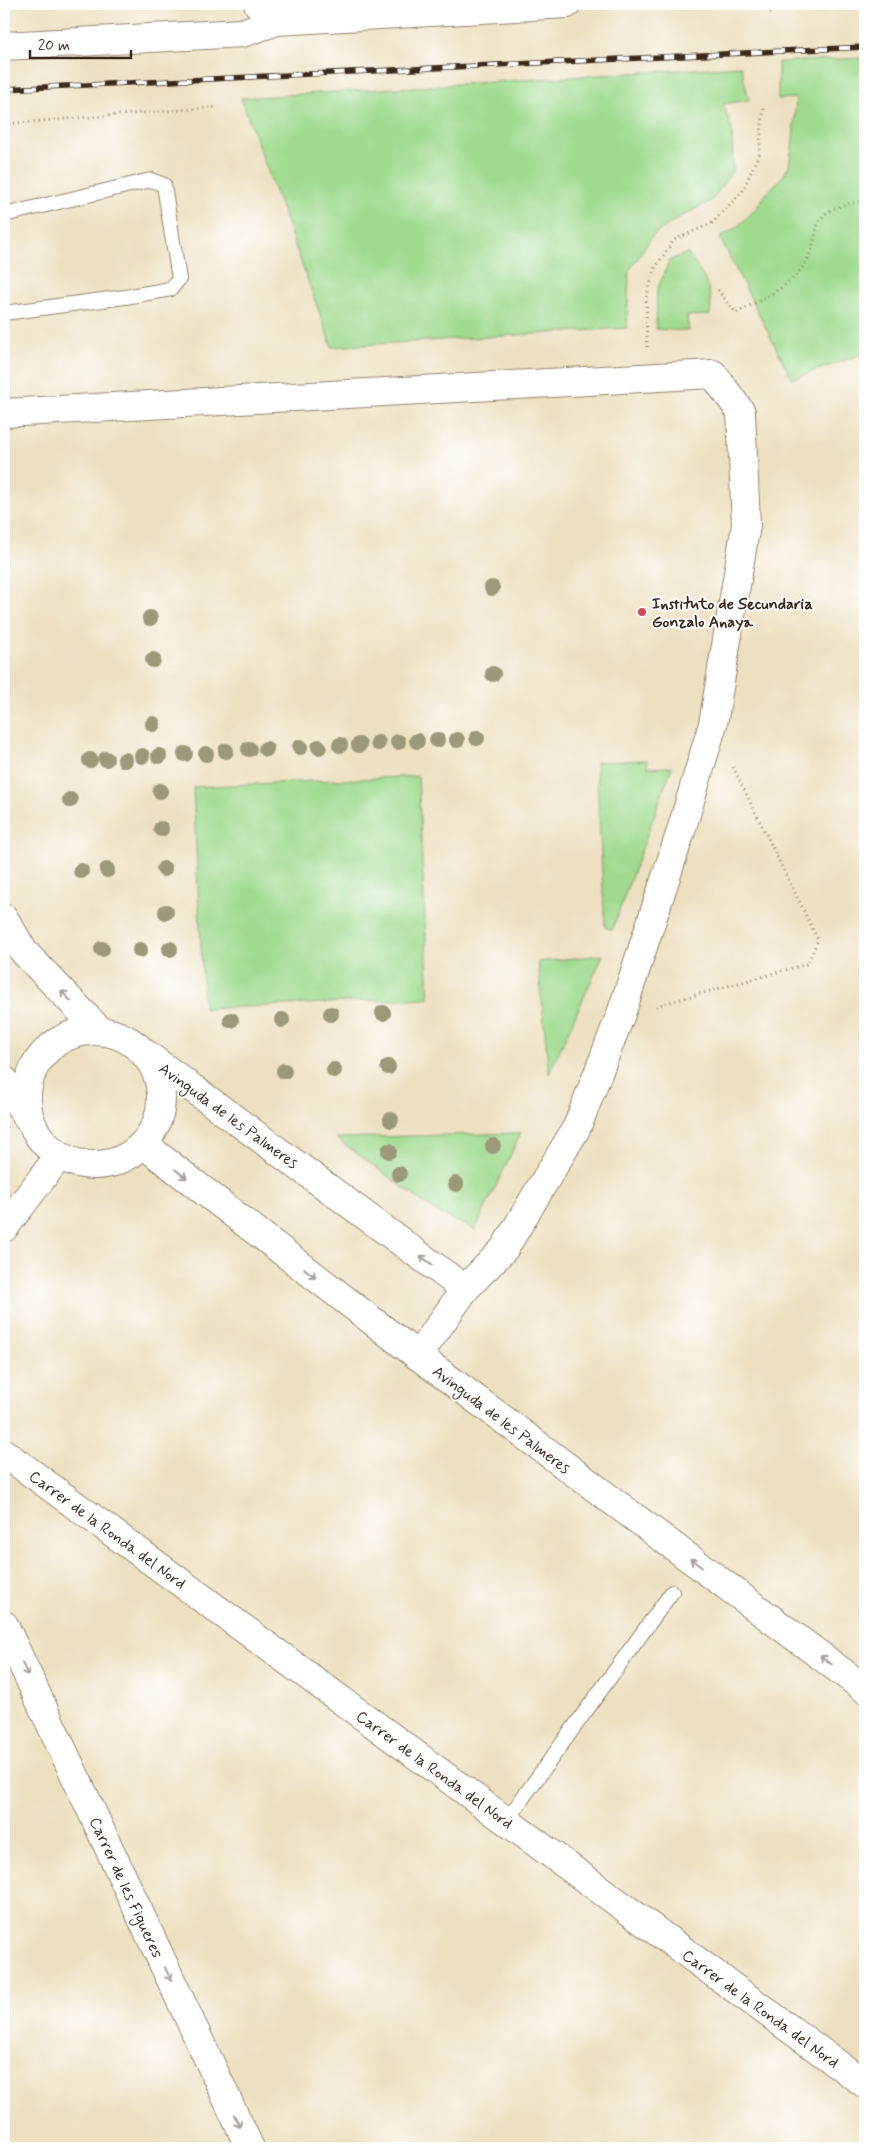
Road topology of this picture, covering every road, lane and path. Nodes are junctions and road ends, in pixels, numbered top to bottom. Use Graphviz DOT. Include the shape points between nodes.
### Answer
graph roads {
  1 [pos="567,4"];
  2 [pos="785,4"];
  3 [pos="268,12"];
  4 [pos="770,13"];
  5 [pos="4,46"];
  6 [pos="764,105"];
  7 [pos="218,107"];
  8 [pos="4,124"];
  9 [pos="865,202"];
  10 [pos="4,214"];
  11 [pos="718,290"];
  12 [pos="4,313"];
  13 [pos="648,378"];
  14 [pos="4,412"];
  15 [pos="713,724"];
  16 [pos="4,918"];
  17 [pos="621,1014"];
  18 [pos="100,1031"];
  19 [pos="138,1048"];
  20 [pos="4,1080"];
  21 [pos="32,1126"];
  22 [pos="143,1144"];
  23 [pos="58,1156"];
  24 [pos="4,1228"];
  25 [pos="465,1289"];
  26 [pos="418,1356"];
  27 [pos="4,1453"];
  28 [pos="672,1592"];
  29 [pos="4,1625"];
  30 [pos="865,1689"];
  31 [pos="506,1821"];
  32 [pos="865,2084"];
  33 [pos="250,2148"];
  1 -- 3 [label="street"];
  2 -- 4 [label="path"];
  3 -- 5 [label="street" via="242,33"];
  6 -- 13 [label="path" via="759,154 742,192 712,223 674,240 655,268 646,298"];
  7 -- 8 [label="path"];
  9 -- 11 [label="path" via="847,204 824,214 806,261 792,280 778,290 736,313"];
  10 -- 12 [label="lane" via="150,180 164,185 179,279 170,289"];
  13 -- 14 [label="street"];
  13 -- 15 [label="street" via="713,374 741,412 746,525"];
  15 -- 17 [label="street"];
  15 -- 17 [label="path" via="818,940 807,964"];
  18 -- 16 [label="street, one-way" via="24,952"];
  17 -- 25 [label="street" via="577,1128 504,1250"];
  18 -- 19 [label="street" via="119,1035"];
  18 -- 21 [label="street" via="64,1037 45,1050 28,1080 26,1104"];
  19 -- 22 [label="street" via="153,1066 160,1085 160,1108"];
  25 -- 19 [label="street, Avinguda de les Palmeres, one-way"];
  20 -- 21 [label="street"];
  21 -- 23 [label="street" via="46,1146"];
  22 -- 23 [label="street" via="124,1158 104,1164 81,1164"];
  22 -- 26 [label="street, Avinguda de les Palmeres, one-way"];
  23 -- 24 [label="street"];
  25 -- 26 [label="street"];
  30 -- 26 [label="street, Avinguda de les Palmeres, one-way"];
  27 -- 31 [label="street, Carrer de la Ronda del Nord"];
  28 -- 31 [label="lane"];
  29 -- 33 [label="street, Carrer de les Figueres, one-way"];
  31 -- 32 [label="street, Carrer de la Ronda del Nord"];
}
